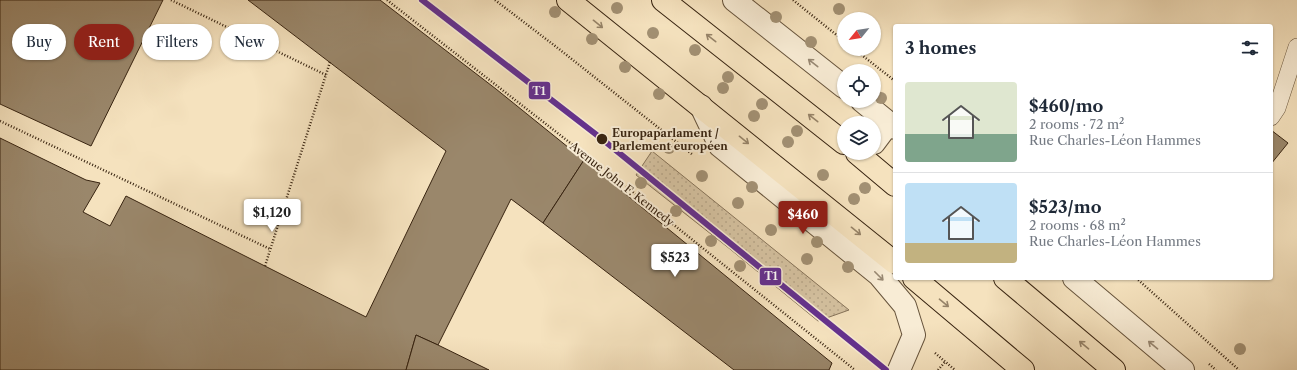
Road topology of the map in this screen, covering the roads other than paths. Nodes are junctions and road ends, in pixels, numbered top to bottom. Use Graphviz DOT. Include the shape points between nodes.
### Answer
graph roads {
  1 [pos="568,0"];
  2 [pos="663,0"];
  3 [pos="734,0"];
  4 [pos="1297,47"];
  5 [pos="837,81"];
  6 [pos="701,106"];
  7 [pos="871,108"];
  8 [pos="1273,114"];
  9 [pos="892,125"];
  10 [pos="881,136"];
  11 [pos="837,137"];
  12 [pos="872,160"];
  13 [pos="893,183"];
  14 [pos="893,260"];
  15 [pos="916,280"];
  16 [pos="1007,280"];
  17 [pos="1076,280"];
  18 [pos="899,370"];
  19 [pos="1023,370"];
  20 [pos="1114,370"];
  21 [pos="1183,370"];
  1 -- 6 [label="main road, one-way"];
  11 -- 2 [label="main road, one-way"];
  5 -- 3 [label="street, one-way"];
  4 -- 8 [label="lane"];
  6 -- 14 [label="main road, one-way"];
  6 -- 18 [label="street, one-way" via="720,146 879,275 905,306 914,335"];
  7 -- 9 [label="street"];
  9 -- 10 [label="street"];
  12 -- 13 [label="main road"];
  15 -- 19 [label="main road, one-way"];
  20 -- 16 [label="main road, one-way"];
  21 -- 17 [label="street, one-way"];
}
